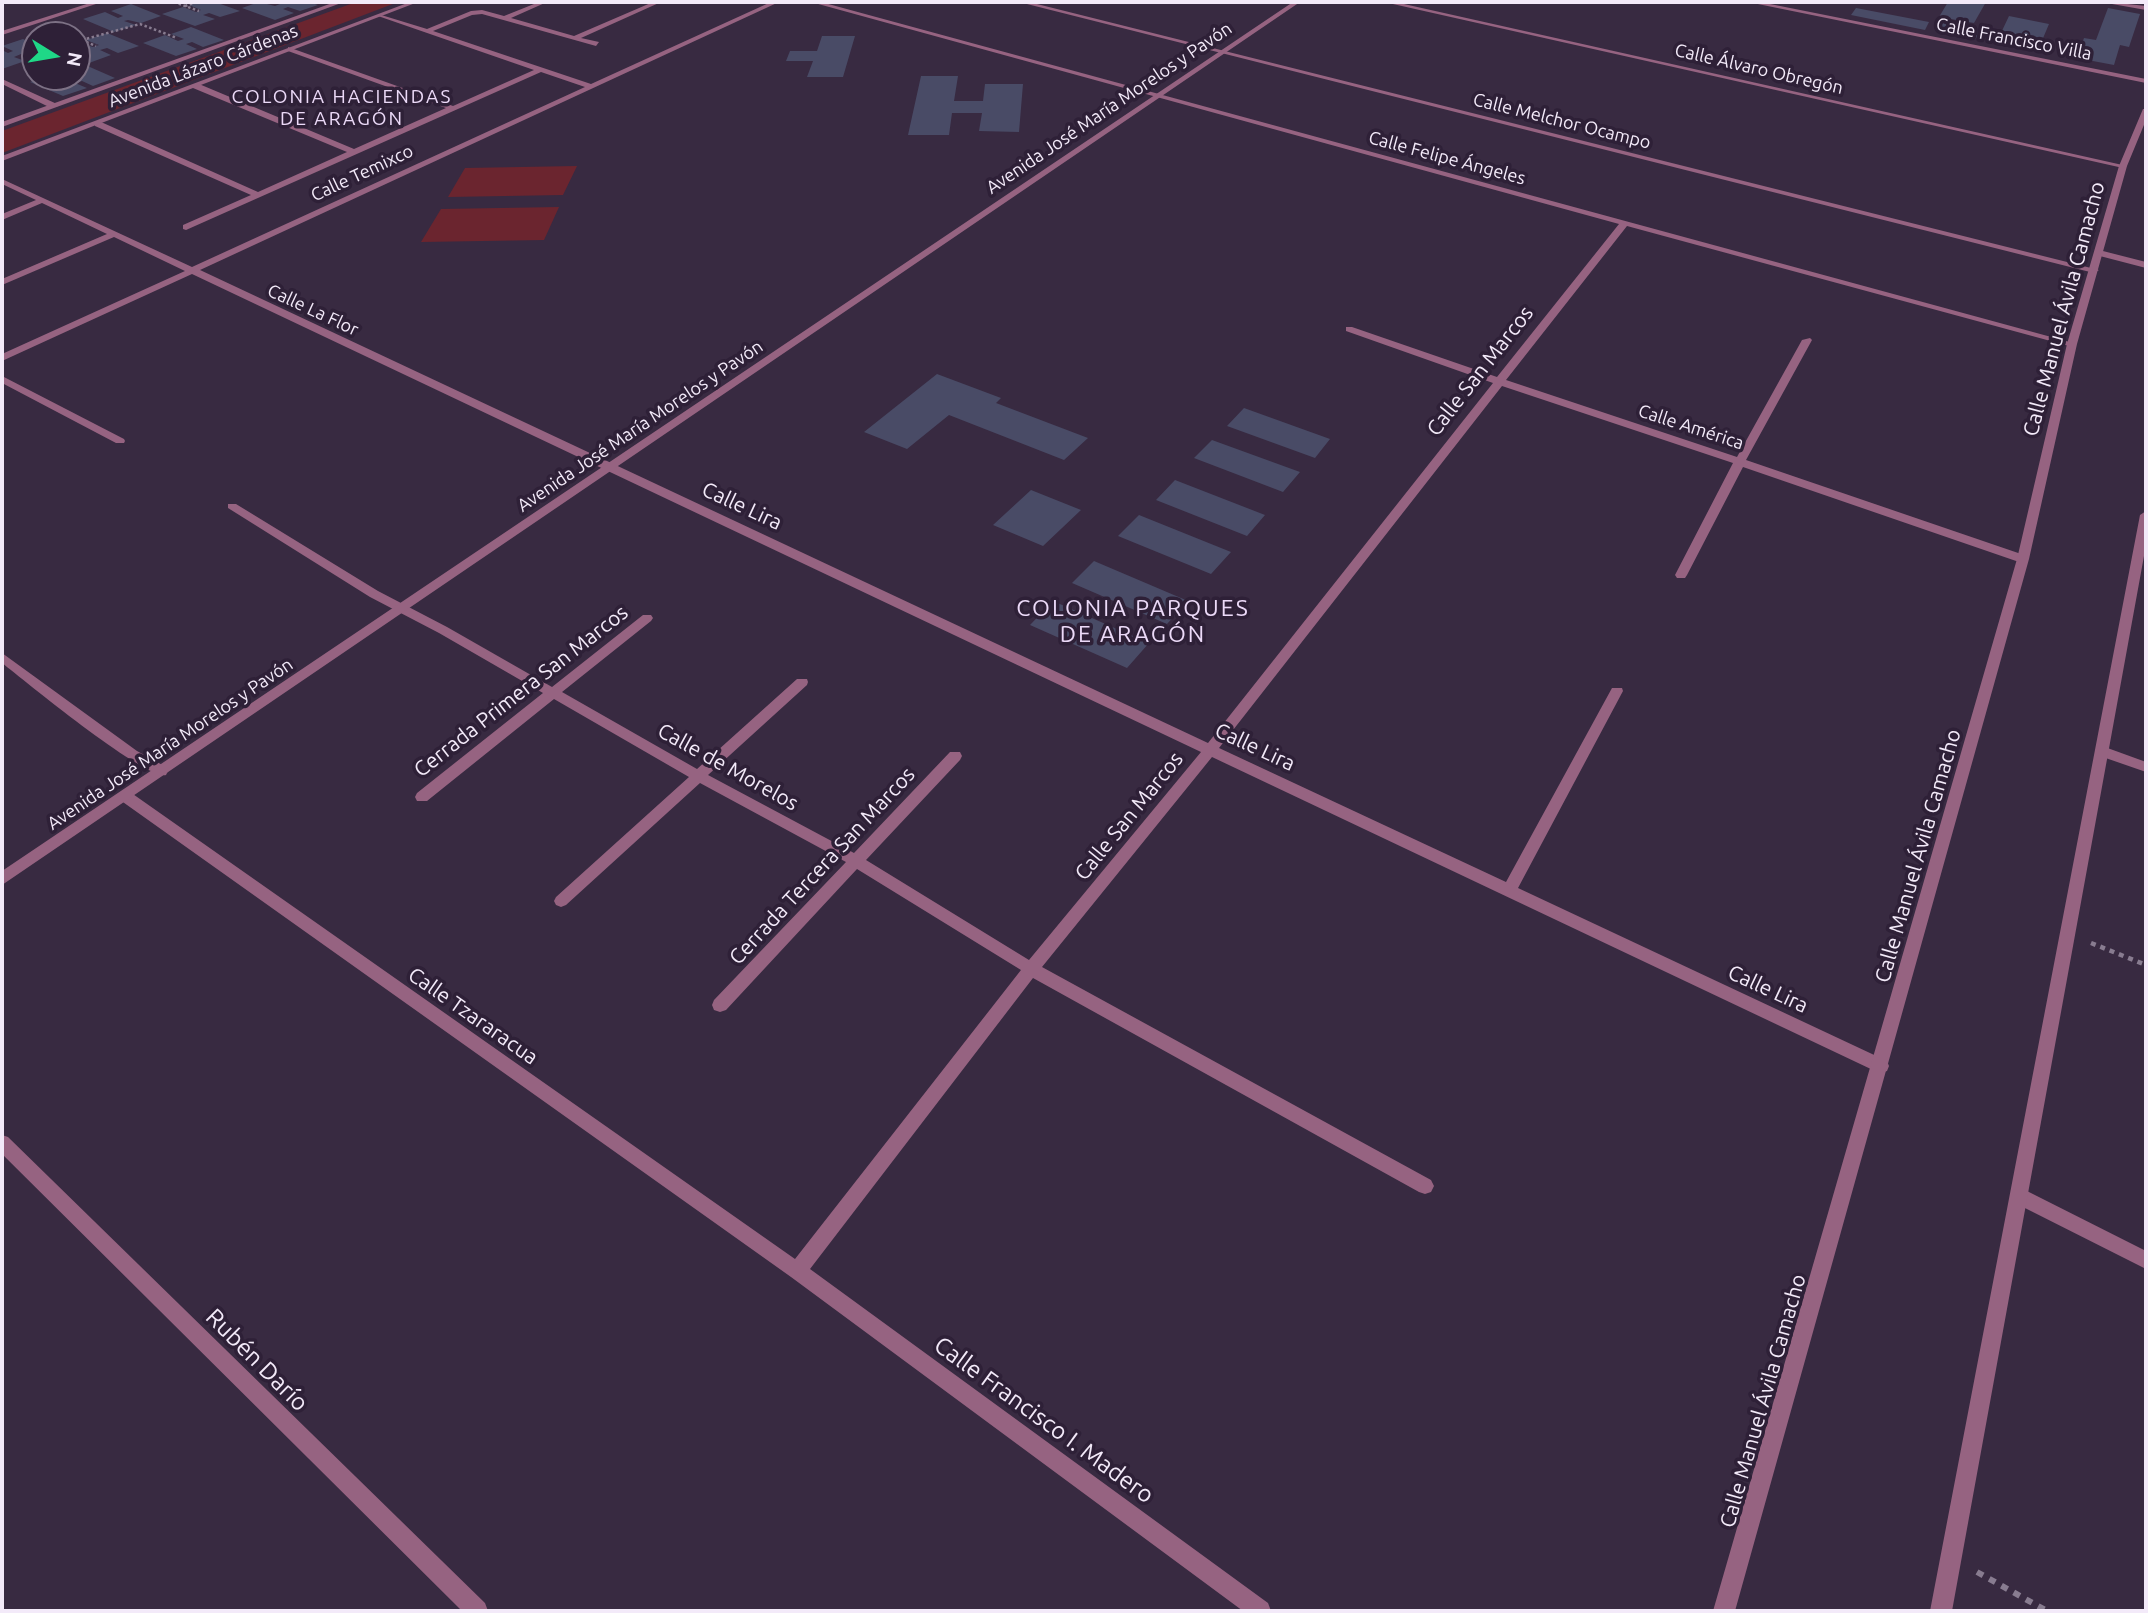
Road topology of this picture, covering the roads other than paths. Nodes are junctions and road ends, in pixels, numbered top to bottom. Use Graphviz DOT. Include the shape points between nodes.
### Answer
graph roads {
  1 [pos="99,2"];
  2 [pos="341,2"];
  3 [pos="415,2"];
  4 [pos="544,2"];
  5 [pos="658,2"];
  6 [pos="776,2"];
  7 [pos="814,2"];
  8 [pos="1022,2"];
  9 [pos="1297,2"];
  10 [pos="1387,2"];
  11 [pos="1751,2"];
  12 [pos="2112,2"];
  13 [pos="2146,8"];
  14 [pos="380,15"];
  15 [pos="505,18"];
  16 [pos="427,31"];
  17 [pos="2,33"];
  18 [pos="574,38"];
  19 [pos="596,44"];
  20 [pos="291,49"];
  21 [pos="1223,53"];
  22 [pos="539,69"];
  23 [pos="2,80"];
  24 [pos="2146,81"];
  25 [pos="196,86"];
  26 [pos="589,86"];
  27 [pos="1159,95"];
  28 [pos="54,106"];
  29 [pos="452,108"];
  30 [pos="2146,111"];
  31 [pos="98,124"];
  32 [pos="2,125"];
  33 [pos="354,152"];
  34 [pos="2,159"];
  35 [pos="2123,166"];
  36 [pos="2,181"];
  37 [pos="259,195"];
  38 [pos="43,200"];
  39 [pos="2,217"];
  40 [pos="1624,223"];
  41 [pos="186,227"];
  42 [pos="114,234"];
  43 [pos="2099,253"];
  44 [pos="2146,265"];
  45 [pos="190,270"];
  46 [pos="2094,270"];
  47 [pos="2,282"];
  48 [pos="1349,329"];
  49 [pos="1807,341"];
  50 [pos="2072,344"];
  51 [pos="2,358"];
  52 [pos="2,379"];
  53 [pos="1497,382"];
  54 [pos="120,441"];
  55 [pos="1740,461"];
  56 [pos="610,467"];
  57 [pos="232,506"];
  58 [pos="2146,515"];
  59 [pos="2023,559"];
  60 [pos="1681,575"];
  61 [pos="401,609"];
  62 [pos="647,618"];
  63 [pos="2,657"];
  64 [pos="802,682"];
  65 [pos="1617,691"];
  66 [pos="552,693"];
  67 [pos="1211,749"];
  68 [pos="2102,751"];
  69 [pos="955,756"];
  70 [pos="2146,767"];
  71 [pos="161,771"];
  72 [pos="701,777"];
  73 [pos="125,796"];
  74 [pos="422,797"];
  75 [pos="856,861"];
  76 [pos="2,879"];
  77 [pos="1509,890"];
  78 [pos="561,901"];
  79 [pos="1031,969"];
  80 [pos="720,1005"];
  81 [pos="1881,1066"];
  82 [pos="5,1152"];
  83 [pos="1425,1186"];
  84 [pos="2021,1197"];
  85 [pos="2146,1260"];
  86 [pos="797,1270"];
  87 [pos="477,1611"];
  88 [pos="1260,1611"];
  89 [pos="1724,1611"];
  90 [pos="1941,1611"];
  1 -- 17 [label="street"];
  2 -- 28 [label="street, Avenida Lázaro Cárdenas"];
  3 -- 14 [label="street, Avenida Lázaro Cárdenas"];
  4 -- 15 [label="street"];
  5 -- 18 [label="street"];
  6 -- 26 [label="street, Calle Temixco"];
  7 -- 27 [label="street, Calle Felipe Ángeles"];
  8 -- 21 [label="street, Calle Melchor Ocampo"];
  9 -- 21 [label="street, Avenida José María Morelos y Pavón"];
  10 -- 35 [label="street, Calle Álvaro Obregón"];
  11 -- 24 [label="street, Calle Francisco Villa"];
  12 -- 13 [label="street"];
  14 -- 16 [label="street"];
  14 -- 20 [label="street, Avenida Lázaro Cárdenas"];
  15 -- 16 [label="street" via="474,12"];
  15 -- 18 [label="street"];
  16 -- 22 [label="street"];
  18 -- 19 [label="street"];
  20 -- 25 [label="street, Avenida Lázaro Cárdenas"];
  20 -- 29 [label="street"];
  21 -- 27 [label="street, Avenida José María Morelos y Pavón"];
  21 -- 46 [label="street, Calle Melchor Ocampo"];
  22 -- 26 [label="street"];
  22 -- 29 [label="street"];
  23 -- 28 [label="street"];
  25 -- 31 [label="street, Avenida Lázaro Cárdenas"];
  25 -- 33 [label="street"];
  26 -- 45 [label="street, Calle Temixco"];
  27 -- 40 [label="street, Calle Felipe Ángeles"];
  27 -- 56 [label="street, Avenida José María Morelos y Pavón"];
  28 -- 32 [label="street, Avenida Lázaro Cárdenas"];
  29 -- 33 [label="street"];
  30 -- 35 [label="street, Calle Manuel Ávila Camacho"];
  31 -- 34 [label="street, Avenida Lázaro Cárdenas"];
  31 -- 37 [label="street"];
  33 -- 37 [label="street"];
  35 -- 43 [label="street, Calle Manuel Ávila Camacho"];
  36 -- 38 [label="street, Calle La Flor"];
  37 -- 41 [label="street"];
  38 -- 39 [label="street"];
  38 -- 42 [label="street, Calle La Flor"];
  40 -- 50 [label="street, Calle Felipe Ángeles"];
  40 -- 53 [label="street, Calle San Marcos"];
  42 -- 45 [label="street, Calle La Flor"];
  42 -- 47 [label="street"];
  43 -- 44 [label="street"];
  43 -- 46 [label="street, Calle Manuel Ávila Camacho"];
  45 -- 51 [label="street, Calle Temixco"];
  45 -- 56 [label="street, Calle La Flor"];
  46 -- 50 [label="street, Calle Manuel Ávila Camacho"];
  48 -- 53 [label="street, Calle América"];
  49 -- 55 [label="street"];
  50 -- 59 [label="street, Calle Manuel Ávila Camacho"];
  52 -- 54 [label="street"];
  53 -- 55 [label="street, Calle América"];
  53 -- 67 [label="street, Calle San Marcos"];
  55 -- 59 [label="street, Calle América"];
  55 -- 60 [label="street"];
  56 -- 61 [label="street, Avenida José María Morelos y Pavón"];
  56 -- 67 [label="street, Calle Lira"];
  57 -- 61 [label="street, Calle de Morelos"];
  58 -- 68 [label="street"];
  59 -- 81 [label="street, Calle Manuel Ávila Camacho"];
  61 -- 66 [label="street, Calle de Morelos"];
  61 -- 71 [label="street, Avenida José María Morelos y Pavón"];
  62 -- 66 [label="street, Cerrada Primera San Marcos"];
  63 -- 71 [label="street" via="132,755"];
  64 -- 72 [label="street"];
  65 -- 77 [label="street"];
  66 -- 72 [label="street, Calle de Morelos"];
  66 -- 74 [label="street, Cerrada Primera San Marcos"];
  67 -- 77 [label="street, Calle Lira"];
  67 -- 79 [label="street, Calle San Marcos"];
  68 -- 70 [label="street"];
  68 -- 84 [label="street"];
  69 -- 75 [label="street, Cerrada Tercera San Marcos"];
  71 -- 73 [label="street, Avenida José María Morelos y Pavón"];
  72 -- 75 [label="street, Calle de Morelos"];
  72 -- 78 [label="street"];
  73 -- 76 [label="street, Avenida José María Morelos y Pavón"];
  73 -- 86 [label="street, Calle Tzararacua"];
  75 -- 79 [label="street, Calle de Morelos"];
  75 -- 80 [label="street, Cerrada Tercera San Marcos"];
  77 -- 81 [label="street, Calle Lira"];
  79 -- 83 [label="street, Calle de Morelos"];
  79 -- 86 [label="street, Calle San Marcos"];
  81 -- 89 [label="street, Calle Manuel Ávila Camacho"];
  82 -- 87 [label="street, Rubén Darío"];
  84 -- 85 [label="street"];
  84 -- 90 [label="street"];
  86 -- 88 [label="street, Calle Francisco I. Madero"];
}
